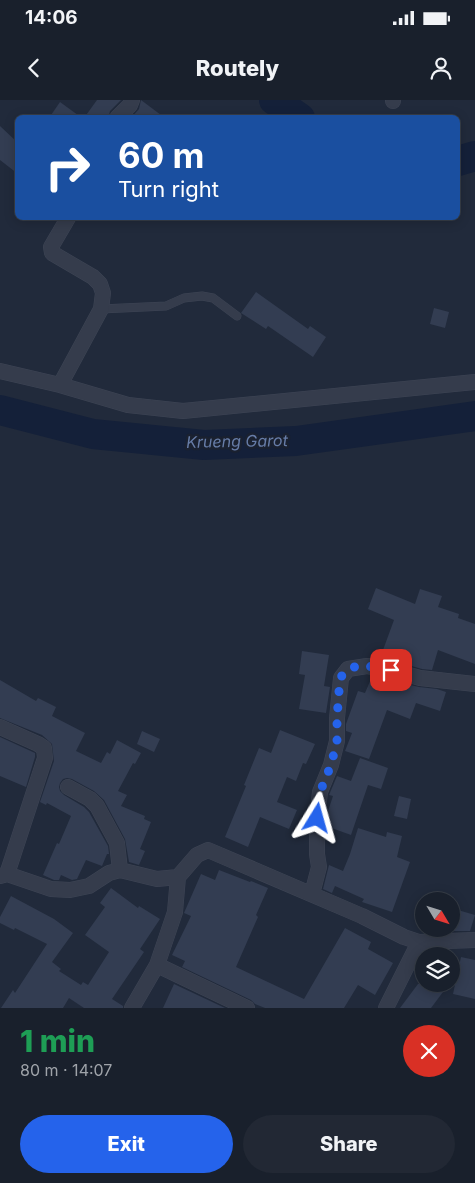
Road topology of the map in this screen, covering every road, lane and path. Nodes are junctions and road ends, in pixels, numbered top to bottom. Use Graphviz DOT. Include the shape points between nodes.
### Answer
graph roads {
  1 [pos="132,100"];
  2 [pos="120,115"];
  3 [pos="67,220"];
  4 [pos="101,309"];
  5 [pos="237,316"];
  6 [pos="0,371"];
  7 [pos="475,382"];
  8 [pos="60,384"];
  9 [pos="475,684"];
  10 [pos="0,727"];
  11 [pos="68,787"];
  12 [pos="120,870"];
  13 [pos="3,875"];
  14 [pos="178,877"];
  15 [pos="312,894"];
  16 [pos="475,940"];
  17 [pos="418,942"];
  18 [pos="157,965"];
  19 [pos="132,1008"];
  20 [pos="246,1008"];
  21 [pos="386,1008"];
  1 -- 2 [label="street"];
  3 -- 4 [label="street" via="50,250 94,277 103,293"];
  4 -- 5 [label="lane" via="166,306 184,298 202,296 213,298"];
  4 -- 8 [label="street"];
  6 -- 8 [label="street"];
  7 -- 8 [label="street" via="183,410 128,405"];
  9 -- 15 [label="street" via="420,678 367,666 348,669 340,678 337,741 320,792 317,818 319,867"];
  10 -- 13 [label="street" via="44,748 45,758"];
  11 -- 12 [label="street" via="97,806 117,843"];
  12 -- 13 [label="street" via="89,886 70,890 51,889"];
  12 -- 14 [label="street" via="157,879"];
  14 -- 15 [label="street" via="197,855 208,850"];
  14 -- 18 [label="street" via="175,912"];
  15 -- 17 [label="street"];
  16 -- 17 [label="street"];
  17 -- 21 [label="street"];
  18 -- 19 [label="street"];
  18 -- 20 [label="street"];
}
